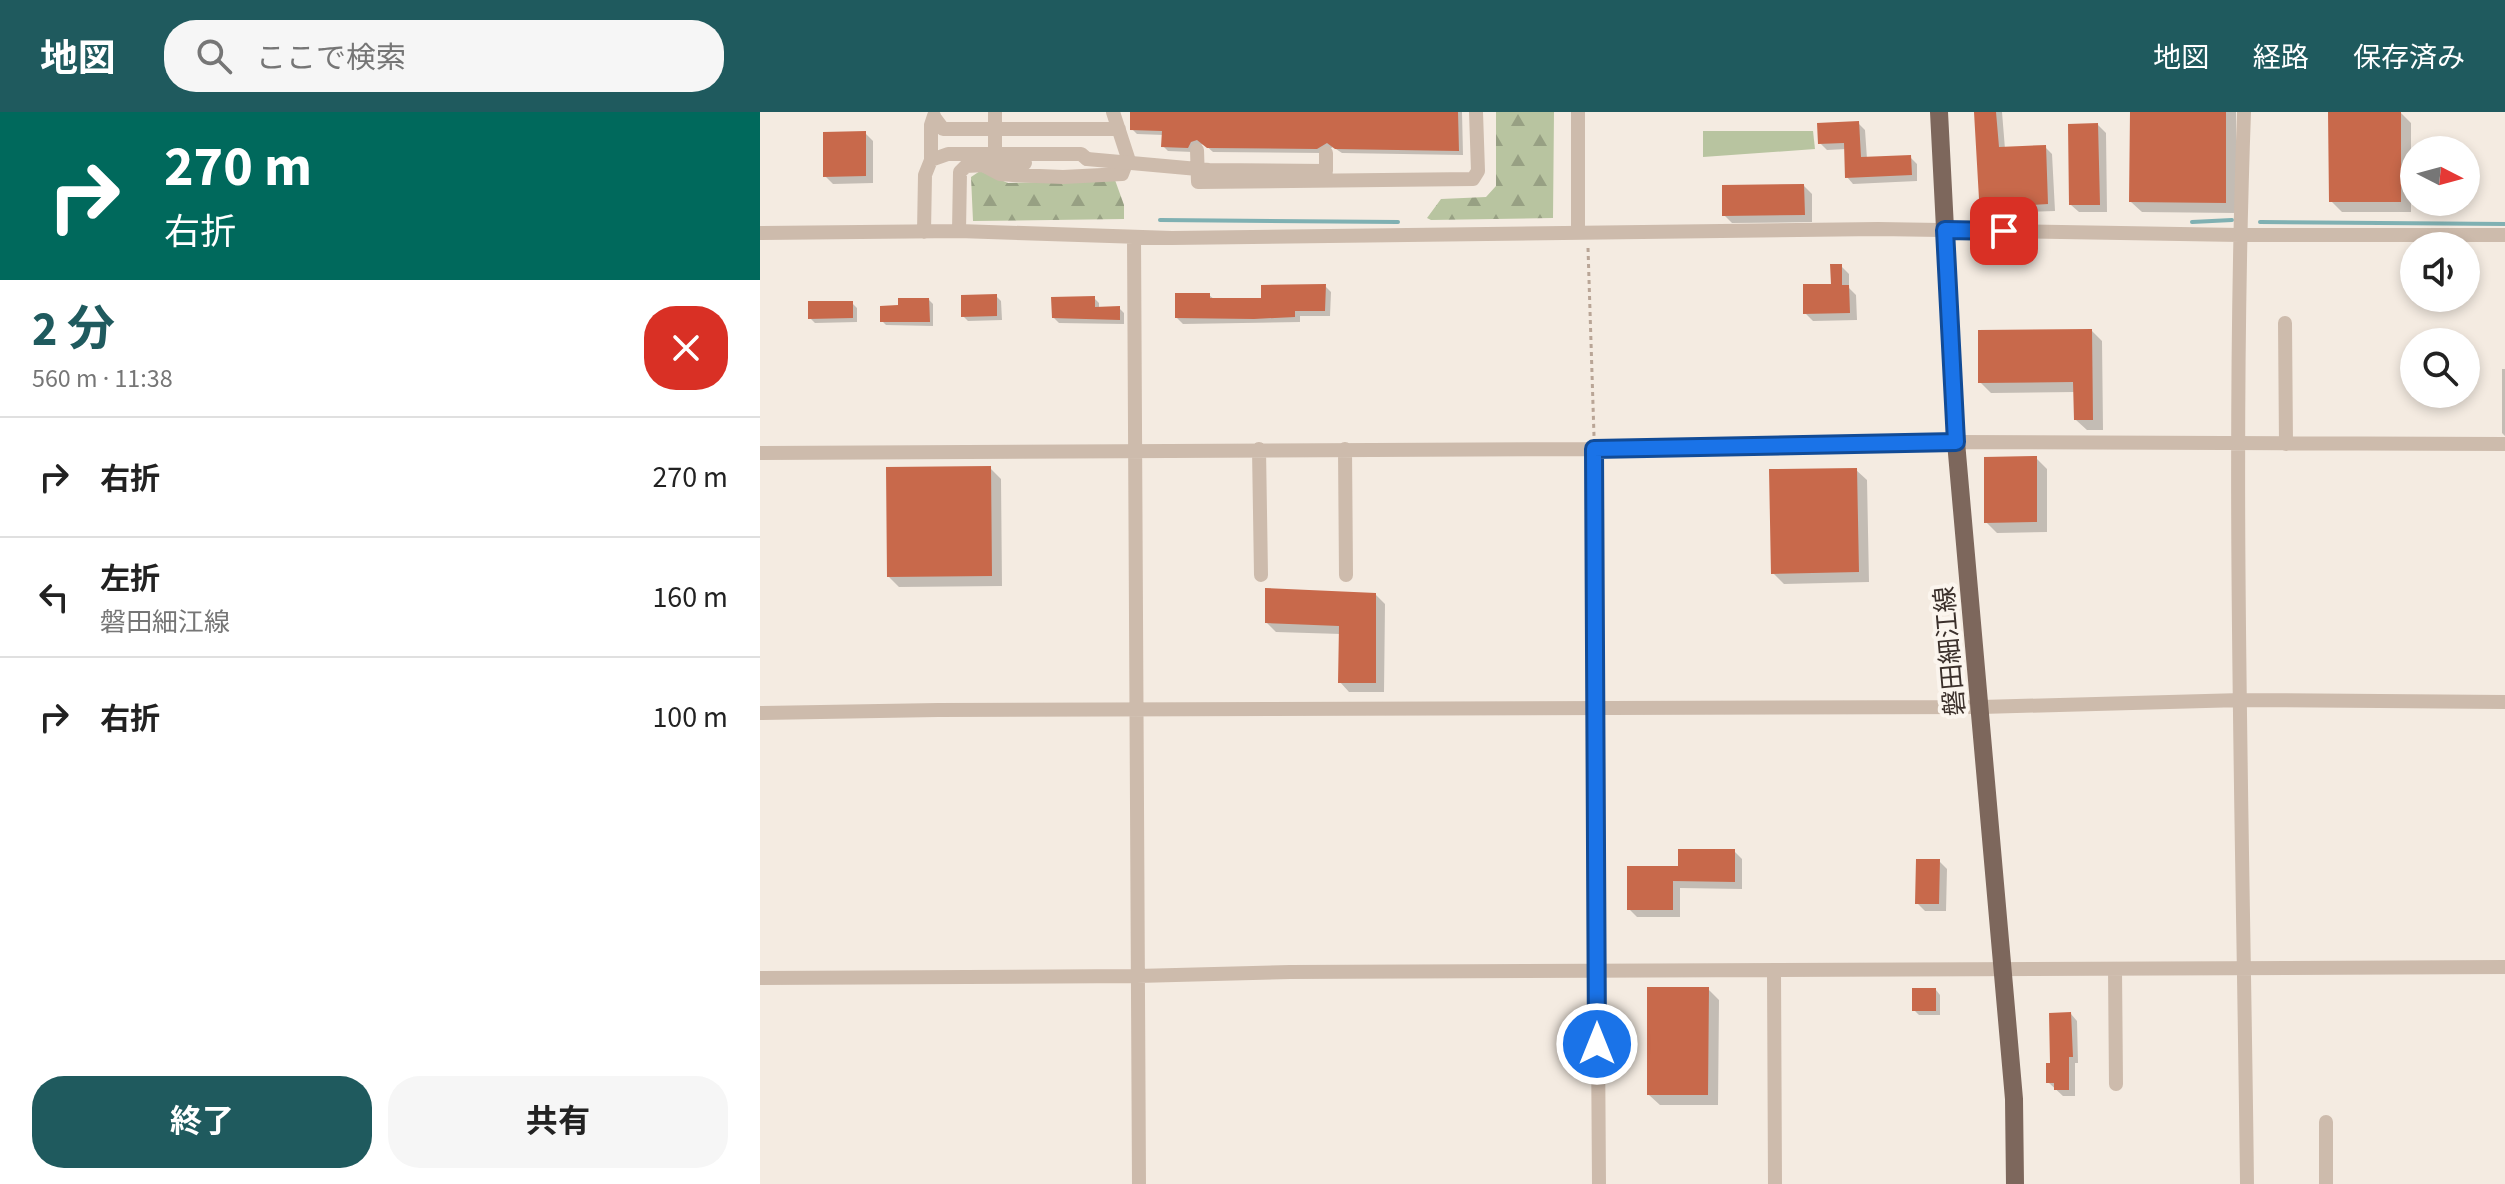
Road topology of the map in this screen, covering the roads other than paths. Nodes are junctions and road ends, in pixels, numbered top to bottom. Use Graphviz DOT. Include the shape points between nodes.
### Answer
graph roads {
  1 [pos="995,112"];
  2 [pos="1113,112"];
  3 [pos="1476,112"];
  4 [pos="1578,112"];
  5 [pos="1939,112"];
  6 [pos="2244,112"];
  7 [pos="934,115"];
  8 [pos="995,129"];
  9 [pos="1120,134"];
  10 [pos="1197,150"];
  11 [pos="1326,153"];
  12 [pos="931,160"];
  13 [pos="993,161"];
  14 [pos="1945,230"];
  15 [pos="959,231"];
  16 [pos="924,232"];
  17 [pos="1583,232"];
  18 [pos="760,233"];
  19 [pos="2239,235"];
  20 [pos="2505,235"];
  21 [pos="1134,237"];
  22 [pos="2285,323"];
  23 [pos="1956,442"];
  24 [pos="2238,444"];
  25 [pos="2286,444"];
  26 [pos="2505,444"];
  27 [pos="1259,449"];
  28 [pos="1345,449"];
  29 [pos="1594,449"];
  30 [pos="1135,451"];
  31 [pos="760,453"];
  32 [pos="1261,575"];
  33 [pos="1346,575"];
  34 [pos="2242,700"];
  35 [pos="2505,702"];
  36 [pos="1981,707"];
  37 [pos="1594,708"];
  38 [pos="1135,711"];
  39 [pos="760,713"];
  40 [pos="2505,967"];
  41 [pos="2244,968"];
  42 [pos="2115,969"];
  43 [pos="2003,970"];
  44 [pos="1596,972"];
  45 [pos="1774,972"];
  46 [pos="1137,976"];
  47 [pos="760,978"];
  48 [pos="2116,1084"];
  49 [pos="2326,1122"];
  50 [pos="1139,1184"];
  51 [pos="1599,1184"];
  52 [pos="1775,1184"];
  53 [pos="2015,1184"];
  54 [pos="2247,1184"];
  55 [pos="2326,1184"];
  1 -- 8 [label="street"];
  2 -- 9 [label="street"];
  3 -- 10 [label="street, bridge" via="1478,171 1473,179 1198,182"];
  4 -- 17 [label="street"];
  5 -- 14 [label="main road, 磐田細江線"];
  6 -- 19 [label="street"];
  7 -- 8 [label="street" via="943,129"];
  7 -- 12 [label="street"];
  8 -- 9 [label="street"];
  8 -- 13 [label="street"];
  9 -- 13 [label="street" via="1128,158 1122,174 1000,174"];
  11 -- 13 [label="street, bridge" via="1326,171 1209,170 1087,159 1081,154"];
  12 -- 13 [label="street" via="948,154"];
  12 -- 16 [label="street" via="925,175"];
  13 -- 15 [label="street" via="960,172"];
  14 -- 17 [label="street"];
  14 -- 19 [label="street"];
  14 -- 23 [label="main road, 磐田細江線"];
  15 -- 16 [label="street"];
  15 -- 21 [label="street"];
  16 -- 18 [label="street"];
  17 -- 21 [label="street"];
  19 -- 20 [label="street"];
  19 -- 24 [label="street"];
  21 -- 30 [label="street"];
  22 -- 25 [label="street"];
  23 -- 24 [label="street"];
  23 -- 29 [label="street"];
  23 -- 36 [label="main road, 磐田細江線"];
  24 -- 25 [label="street"];
  24 -- 34 [label="street"];
  25 -- 26 [label="street"];
  27 -- 28 [label="street"];
  27 -- 30 [label="street"];
  27 -- 32 [label="street"];
  28 -- 29 [label="street"];
  28 -- 33 [label="street"];
  29 -- 37 [label="street"];
  30 -- 31 [label="street"];
  30 -- 38 [label="street"];
  34 -- 35 [label="street"];
  34 -- 36 [label="street"];
  34 -- 41 [label="street"];
  36 -- 37 [label="street"];
  36 -- 43 [label="main road, 磐田細江線"];
  37 -- 38 [label="street"];
  37 -- 44 [label="street"];
  38 -- 39 [label="street"];
  38 -- 46 [label="street"];
  40 -- 41 [label="street"];
  41 -- 42 [label="street"];
  41 -- 54 [label="street"];
  42 -- 43 [label="street"];
  42 -- 48 [label="street"];
  43 -- 45 [label="street"];
  43 -- 53 [label="main road, 磐田細江線"];
  44 -- 45 [label="street"];
  44 -- 46 [label="street"];
  44 -- 51 [label="street"];
  45 -- 52 [label="street"];
  46 -- 47 [label="street"];
  46 -- 50 [label="street"];
  49 -- 55 [label="street"];
}
